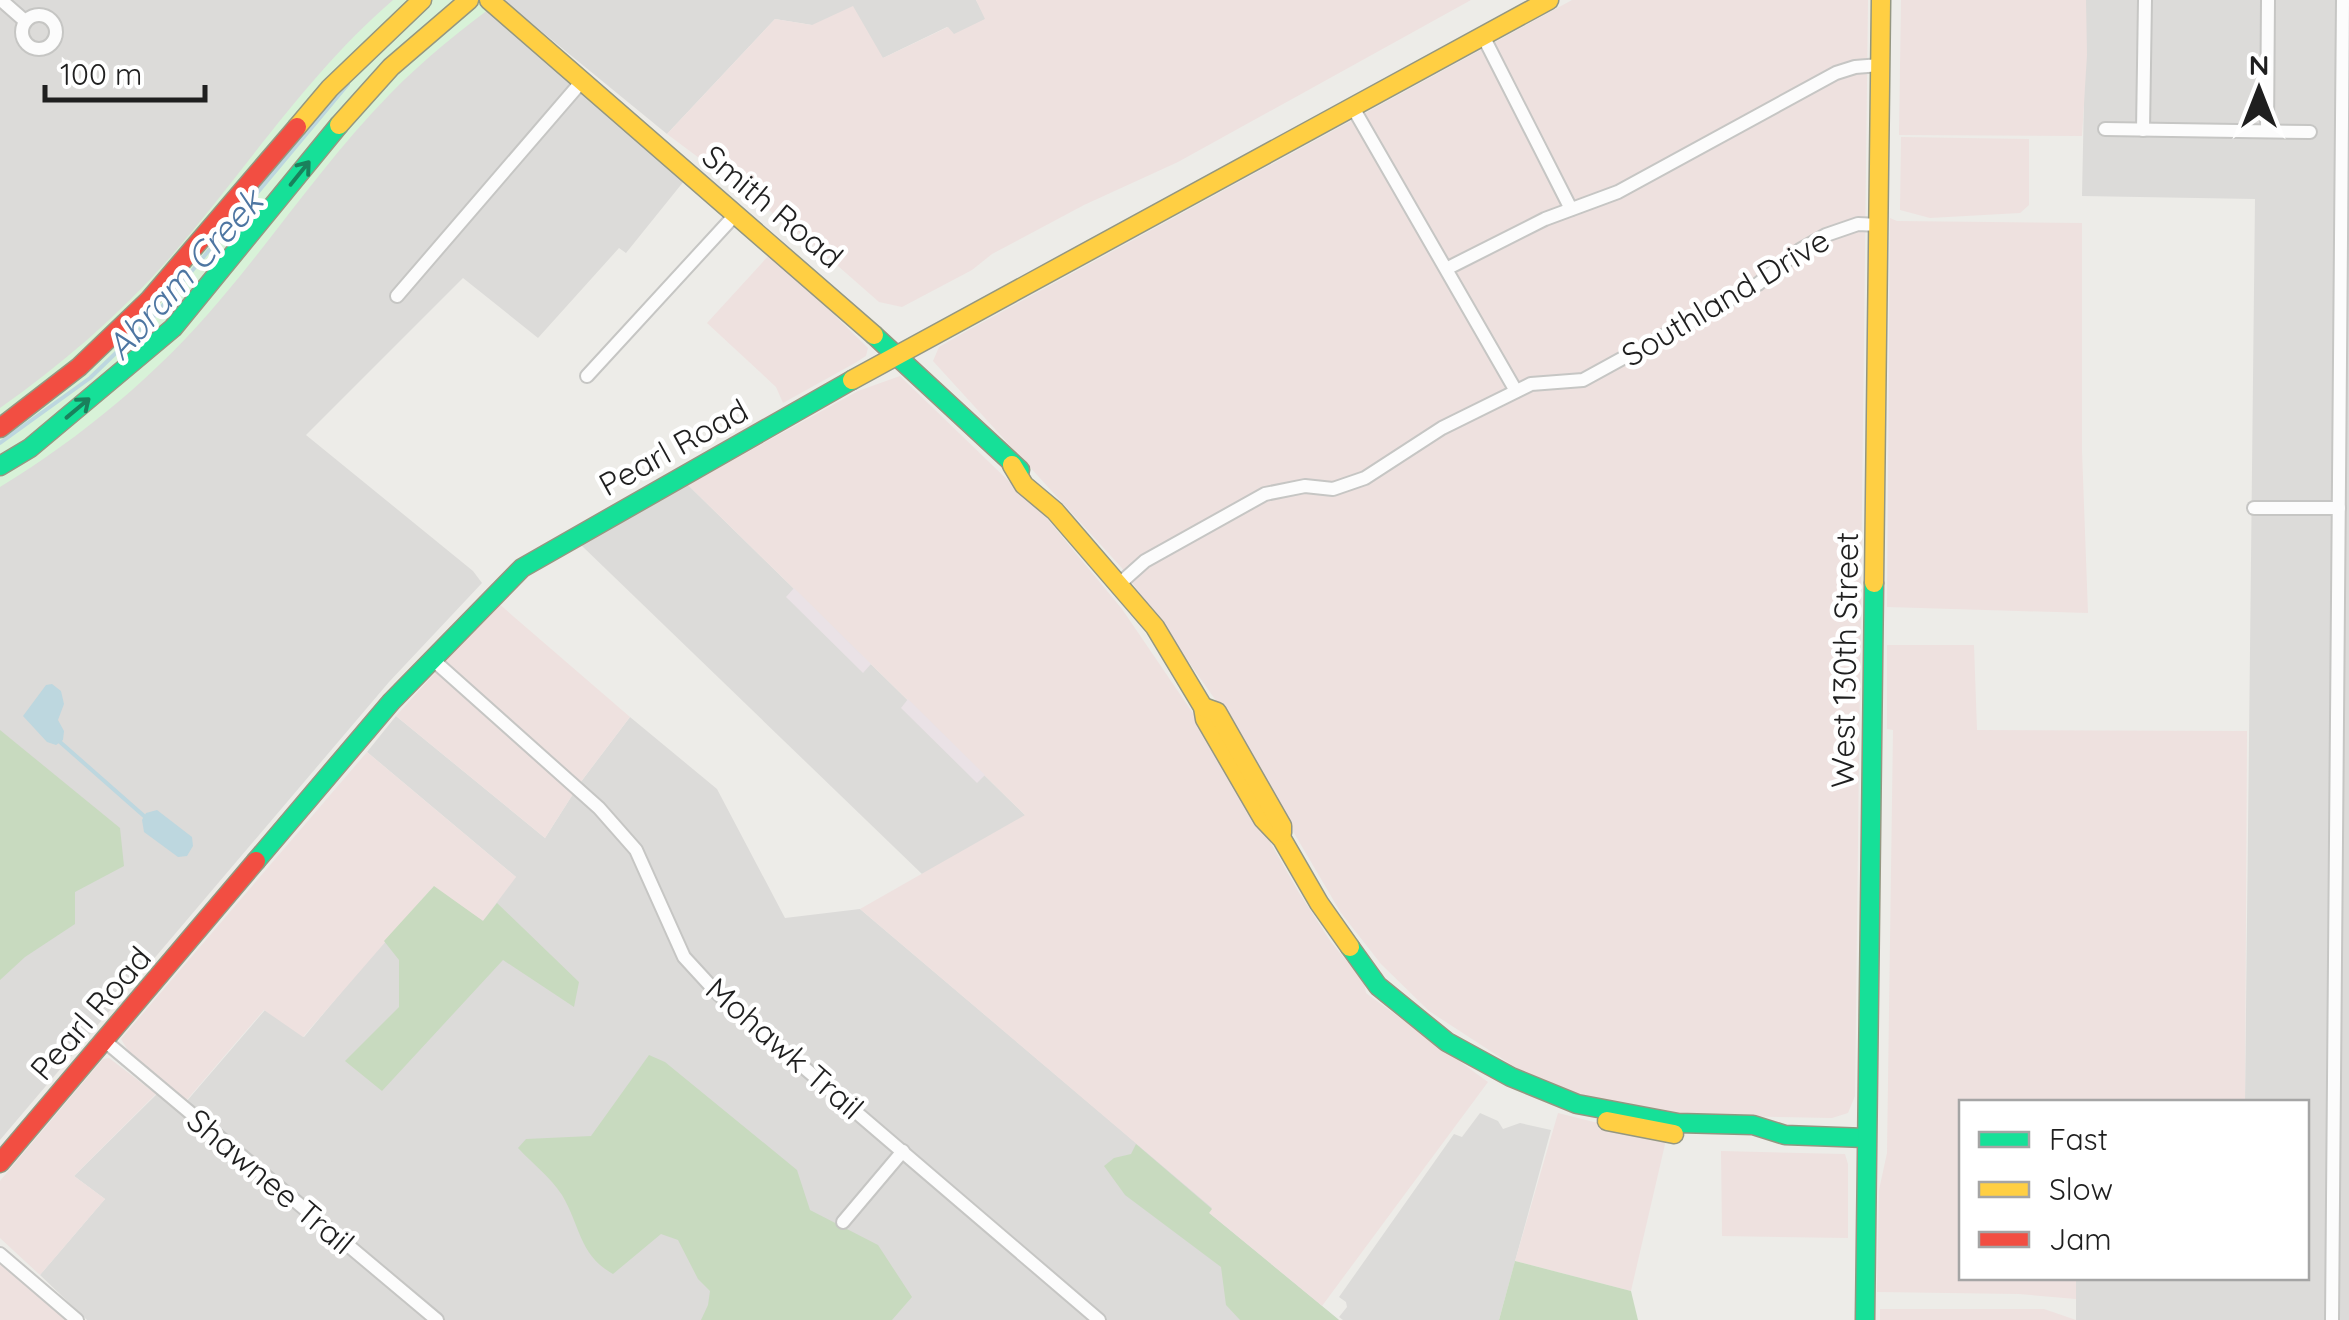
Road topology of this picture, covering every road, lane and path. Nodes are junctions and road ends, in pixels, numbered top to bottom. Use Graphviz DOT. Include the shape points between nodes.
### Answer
graph roads {
  1 [pos="1,0"];
  2 [pos="422,0"];
  3 [pos="469,0"];
  4 [pos="489,0"];
  5 [pos="1549,0"];
  6 [pos="1881,0"];
  7 [pos="2145,0"];
  8 [pos="2268,0"];
  9 [pos="2344,0"];
  10 [pos="25,21"];
  11 [pos="1482,36"];
  12 [pos="1880,65"];
  13 [pos="582,80"];
  14 [pos="1352,106"];
  15 [pos="2105,129"];
  16 [pos="2143,130"];
  17 [pos="2267,131"];
  18 [pos="2310,132"];
  19 [pos="1571,209"];
  20 [pos="735,215"];
  21 [pos="1879,225"];
  22 [pos="1448,268"];
  23 [pos="397,296"];
  24 [pos="900,356"];
  25 [pos="588,376"];
  26 [pos="1516,391"];
  27 [pos="0,428"];
  28 [pos="0,466"];
  29 [pos="2254,508"];
  30 [pos="2339,508"];
  31 [pos="1117,586"];
  32 [pos="431,658"];
  33 [pos="2342,962"];
  34 [pos="106,1042"];
  35 [pos="1866,1138"];
  36 [pos="904,1151"];
  37 [pos="0,1163"];
  38 [pos="842,1222"];
  39 [pos="0,1254"];
  40 [pos="77,1320"];
  41 [pos="437,1320"];
  42 [pos="1099,1320"];
  43 [pos="1865,1320"];
  44 [pos="2332,1320"];
  1 -- 10 [label="street"];
  2 -- 27 [label="main road" via="330,88 149,300 79,367"];
  28 -- 3 [label="main road, one-way" via="173,328 344,119"];
  4 -- 13 [label="main road, Smith Road"];
  5 -- 11 [label="main road, Pearl Road"];
  6 -- 12 [label="main road, West 130th Street"];
  7 -- 16 [label="street"];
  8 -- 17 [label="street"];
  9 -- 30 [label="street"];
  11 -- 14 [label="main road, Pearl Road"];
  11 -- 19 [label="street"];
  12 -- 19 [label="street" via="1836,74 1618,192"];
  12 -- 21 [label="main road, West 130th Street"];
  13 -- 20 [label="main road, Smith Road"];
  13 -- 23 [label="street"];
  14 -- 22 [label="street"];
  14 -- 24 [label="main road, Pearl Road"];
  15 -- 16 [label="street"];
  16 -- 17 [label="street"];
  17 -- 18 [label="street"];
  19 -- 22 [label="street"];
  20 -- 24 [label="main road, Smith Road"];
  20 -- 25 [label="street"];
  21 -- 26 [label="street, Southland Drive" via="1858,224 1826,236 1753,287 1584,380"];
  21 -- 35 [label="main road, West 130th Street"];
  22 -- 26 [label="street"];
  24 -- 31 [label="main road, Smith Road" via="1056,511"];
  24 -- 32 [label="main road, Pearl Road" via="522,568"];
  26 -- 31 [label="street, Southland Drive" via="1364,478 1332,490 1305,486 1265,494 1145,562"];
  29 -- 30 [label="street"];
  30 -- 33 [label="street"];
  31 -- 35 [label="main road, Smith Road" via="1155,627 1263,819 1378,986 1447,1042 1577,1104 1678,1122 1753,1125 1785,1135"];
  32 -- 34 [label="main road, Pearl Road"];
  32 -- 36 [label="street, Mohawk Trail" via="599,808 636,850 684,958 718,994"];
  33 -- 44 [label="street"];
  34 -- 37 [label="main road, Pearl Road"];
  34 -- 41 [label="street, Shawnee Trail"];
  35 -- 43 [label="main road, West 130th Street"];
  36 -- 38 [label="street"];
  36 -- 42 [label="street, Mohawk Trail"];
  39 -- 40 [label="street"];
}
